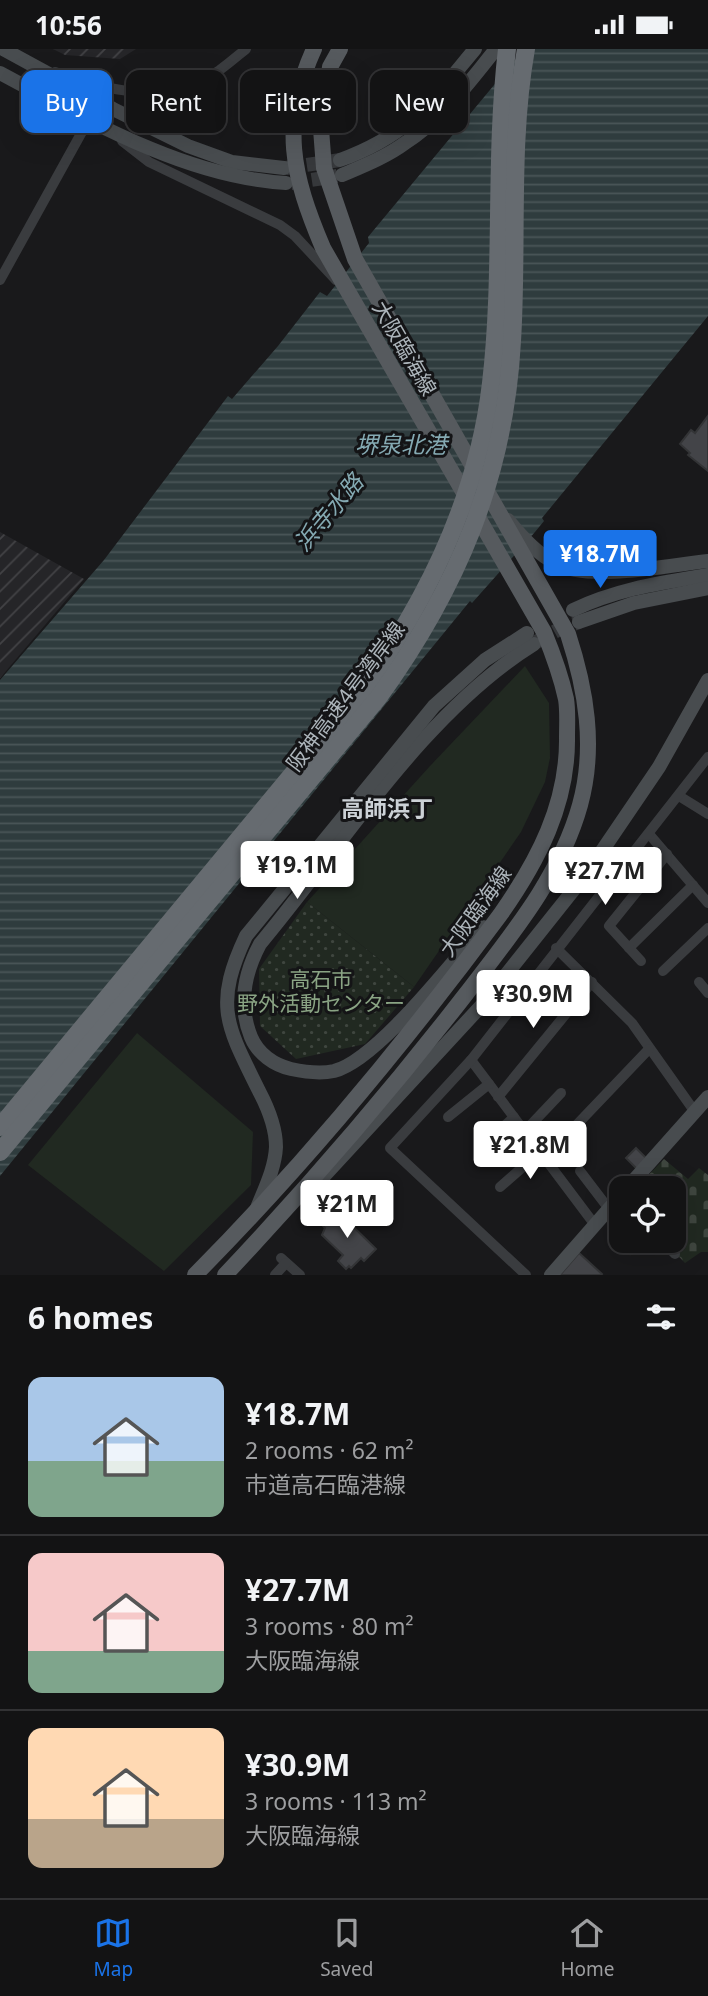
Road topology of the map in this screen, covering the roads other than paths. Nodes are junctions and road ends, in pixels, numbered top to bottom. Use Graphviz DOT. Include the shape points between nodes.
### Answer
graph roads {
  1 [pos="3,49"];
  2 [pos="246,49"];
  3 [pos="314,49"];
  4 [pos="340,49"];
  5 [pos="346,49"];
  6 [pos="475,49"];
  7 [pos="496,49"];
  8 [pos="507,49"];
  9 [pos="526,49"];
  10 [pos="22,60"];
  11 [pos="330,67"];
  12 [pos="41,70"];
  13 [pos="0,73"];
  14 [pos="21,85"];
  15 [pos="112,107"];
  16 [pos="112,130"];
  17 [pos="81,133"];
  18 [pos="112,133"];
  19 [pos="338,279"];
  20 [pos="0,280"];
  21 [pos="516,534"];
  22 [pos="708,561"];
  23 [pos="708,575"];
  24 [pos="708,588"];
  25 [pos="708,680"];
  26 [pos="708,757"];
  27 [pos="679,796"];
  28 [pos="706,808"];
  29 [pos="649,834"];
  30 [pos="667,855"];
  31 [pos="524,880"];
  32 [pos="693,885"];
  33 [pos="708,903"];
  34 [pos="708,928"];
  35 [pos="556,948"];
  36 [pos="629,948"];
  37 [pos="640,961"];
  38 [pos="663,971"];
  39 [pos="592,982"];
  40 [pos="699,982"];
  41 [pos="708,993"];
  42 [pos="649,1049"];
  43 [pos="471,1059"];
  44 [pos="489,1084"];
  45 [pos="561,1093"];
  46 [pos="498,1097"];
  47 [pos="708,1097"];
  48 [pos="695,1112"];
  49 [pos="448,1117"];
  50 [pos="514,1117"];
  51 [pos="0,1127"];
  52 [pos="525,1131"];
  53 [pos="480,1148"];
  54 [pos="0,1153"];
  55 [pos="543,1155"];
  56 [pos="580,1171"];
  57 [pos="638,1176"];
  58 [pos="500,1187"];
  59 [pos="609,1209"];
  60 [pos="254,1216"];
  61 [pos="595,1225"];
  62 [pos="246,1253"];
  63 [pos="195,1275"];
  64 [pos="225,1275"];
  65 [pos="275,1275"];
  66 [pos="300,1275"];
  67 [pos="526,1275"];
  68 [pos="551,1275"];
  1 -- 10 [label="street"];
  2 -- 10 [label="street" via="221,71 195,85 164,91 93,86"];
  3 -- 19 [label="main road, 大阪臨海線" via="295,100 296,171 304,204"];
  4 -- 11 [label="main road, 大阪臨海線"];
  5 -- 11 [label="street"];
  6 -- 7 [label="street" via="422,113 341,167 376,160 407,143 438,117"];
  8 -- 51 [label="highway, 阪神高速4号湾岸線" via="500,121 491,384 464,504 435,574 364,688"];
  9 -- 54 [label="highway, 阪神高速4号湾岸線" via="518,120 509,380 493,467 452,579 408,657 378,698"];
  10 -- 12 [label="street"];
  11 -- 21 [label="main road, 大阪臨海線" via="321,129 324,169 355,259"];
  13 -- 14 [label="street"];
  15 -- 16 [label="street" via="188,146 285,176 232,177 184,162"];
  17 -- 20 [label="street"];
  18 -- 19 [label="street" via="149,162 280,225"];
  19 -- 31 [label="main road, 大阪臨海線" via="500,553 544,632 560,675 566,702 564,781 550,830"];
  21 -- 22 [label="street" via="558,566 574,571 596,573"];
  21 -- 62 [label="main road, 大阪臨海線" via="568,633 583,683 588,768 572,831 520,924 400,1080"];
  23 -- 24 [label="street" via="602,596 576,616"];
  25 -- 62 [label="street" via="659,767 587,873 482,1005 344,1157"];
  26 -- 27 [label="street"];
  27 -- 28 [label="street"];
  27 -- 29 [label="street"];
  29 -- 30 [label="street"];
  29 -- 35 [label="street"];
  30 -- 32 [label="street"];
  30 -- 36 [label="street" via="609,926"];
  31 -- 60 [label="main road, 大阪臨海線" via="371,1081"];
  31 -- 60 [label="street" via="387,1035 352,1063 335,1070 303,1072 270,1061 253,1041 244,993 246,974 260,944 443,720 530,638 485,660 434,706 246,936 229,978 226,1011 234,1042 269,1110 276,1146"];
  32 -- 33 [label="street"];
  32 -- 36 [label="street"];
  34 -- 38 [label="street"];
  35 -- 39 [label="street"];
  35 -- 43 [label="street"];
  36 -- 37 [label="street"];
  39 -- 42 [label="street" via="632,1023"];
  39 -- 46 [label="street"];
  40 -- 41 [label="street"];
  42 -- 48 [label="street"];
  42 -- 55 [label="street"];
  43 -- 44 [label="street"];
  43 -- 67 [label="street" via="390,1148"];
  44 -- 46 [label="street"];
  44 -- 49 [label="street"];
  45 -- 52 [label="street"];
  46 -- 50 [label="street"];
  47 -- 48 [label="street"];
  48 -- 57 [label="street"];
  50 -- 52 [label="street"];
  50 -- 53 [label="street"];
  52 -- 55 [label="street"];
  55 -- 58 [label="street"];
  55 -- 61 [label="street"];
  56 -- 59 [label="street"];
  59 -- 61 [label="street"];
  60 -- 63 [label="main road, 大阪臨海線"];
  61 -- 68 [label="street"];
  62 -- 64 [label="main road, 大阪臨海線"];
  65 -- 66 [label="street" via="284,1260"];
}
